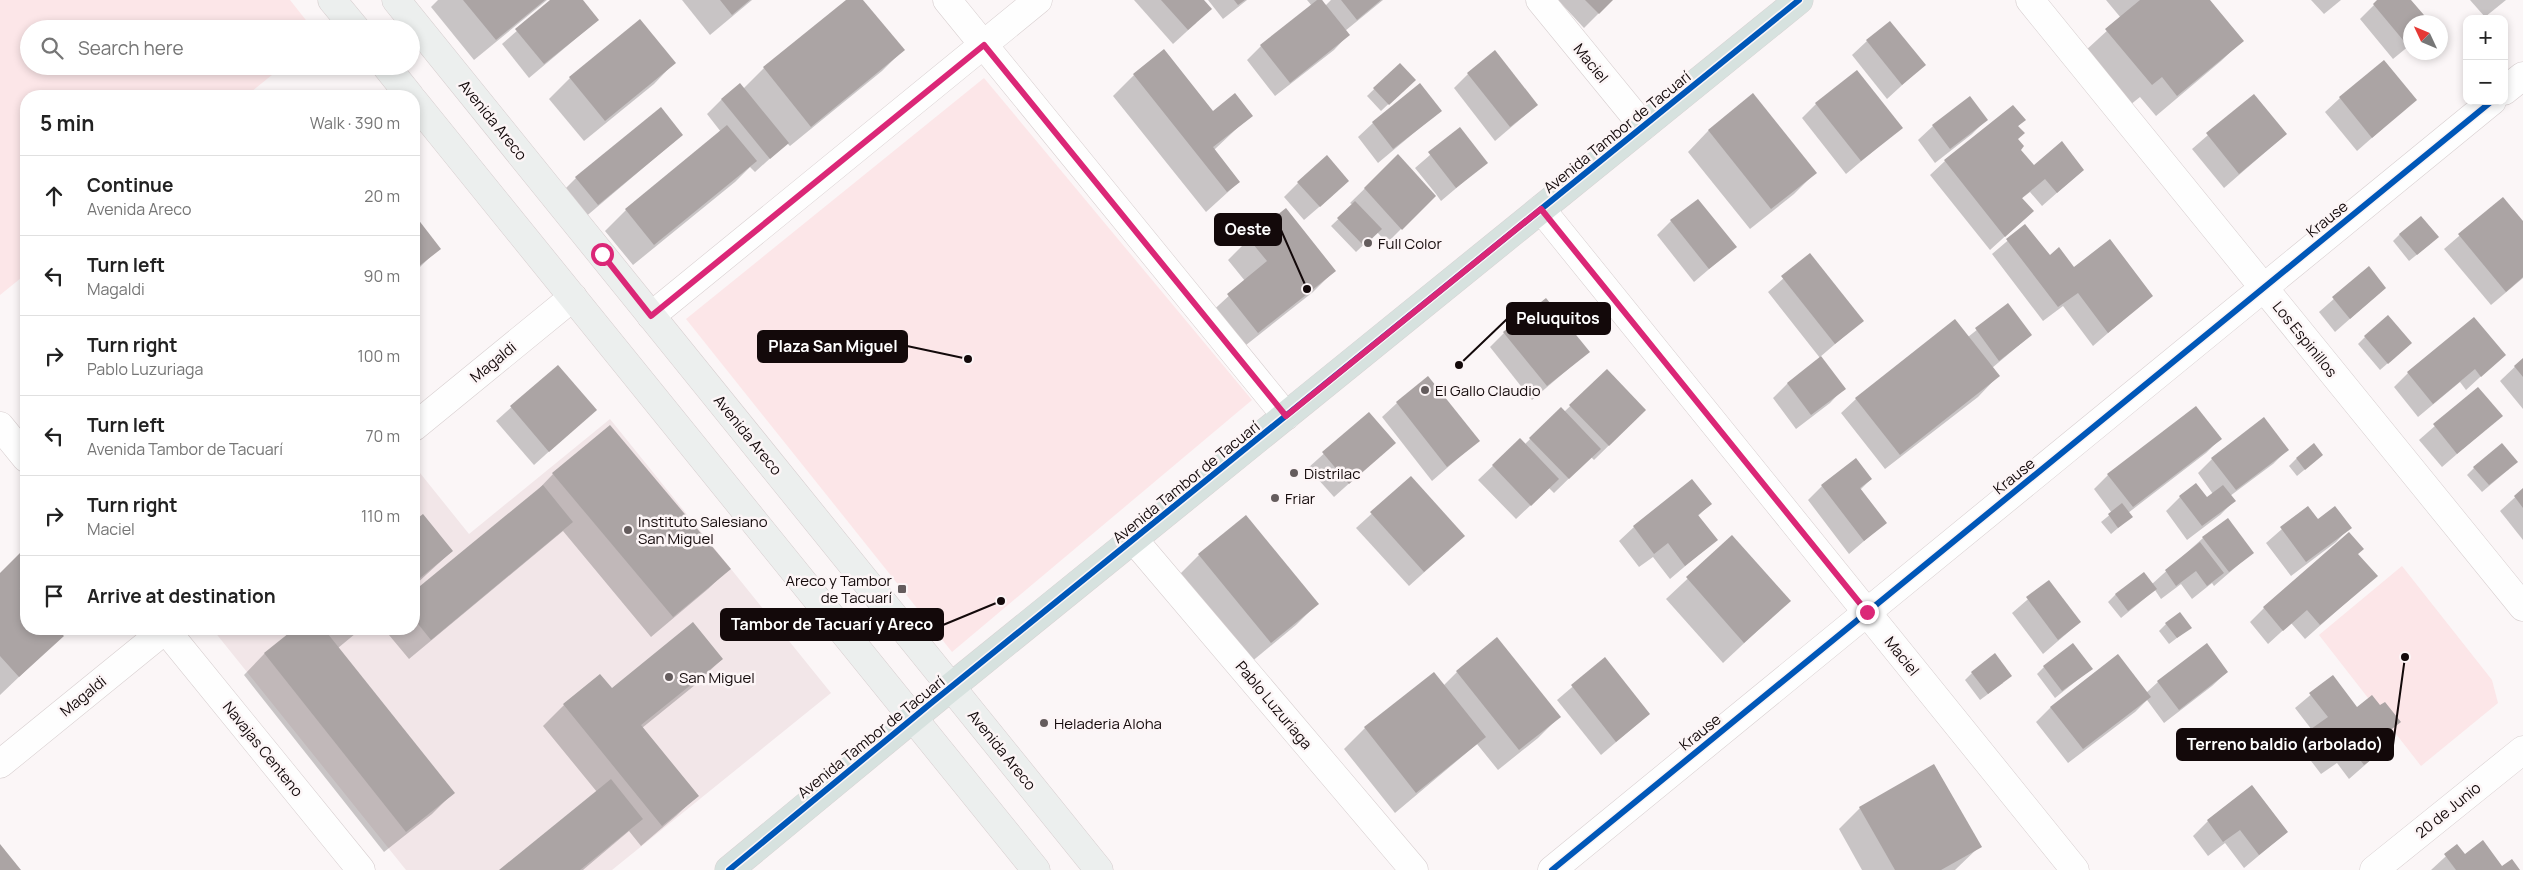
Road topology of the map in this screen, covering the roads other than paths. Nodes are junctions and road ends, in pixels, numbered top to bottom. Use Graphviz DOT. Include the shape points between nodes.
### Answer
graph roads {
  1 [pos="332,0"];
  2 [pos="396,0"];
  3 [pos="947,0"];
  4 [pos="1038,0"];
  5 [pos="1540,0"];
  6 [pos="1799,0"];
  7 [pos="2030,0"];
  8 [pos="349,20"];
  9 [pos="412,20"];
  10 [pos="420,30"];
  11 [pos="984,45"];
  12 [pos="393,75"];
  13 [pos="2523,76"];
  14 [pos="2508,88"];
  15 [pos="405,90"];
  16 [pos="2487,105"];
  17 [pos="420,108"];
  18 [pos="1643,126"];
  19 [pos="1541,209"];
  20 [pos="2264,288"];
  21 [pos="573,298"];
  22 [pos="651,316"];
  23 [pos="1286,416"];
  24 [pos="420,422"];
  25 [pos="0,426"];
  26 [pos="20,451"];
  27 [pos="1134,540"];
  28 [pos="2523,607"];
  29 [pos="1867,612"];
  30 [pos="158,635"];
  31 [pos="170,635"];
  32 [pos="951,688"];
  33 [pos="914,718"];
  34 [pos="2523,750"];
  35 [pos="0,764"];
  36 [pos="361,870"];
  37 [pos="729,870"];
  38 [pos="1036,870"];
  39 [pos="1099,870"];
  40 [pos="1414,870"];
  41 [pos="1552,870"];
  42 [pos="2075,870"];
  43 [pos="2374,870"];
  1 -- 8 [label="main road"];
  2 -- 9 [label="main road, Avenida Areco"];
  3 -- 11 [label="street"];
  4 -- 11 [label="street"];
  5 -- 18 [label="street, Maciel"];
  6 -- 18 [label="main road, Avenida Tambor de Tacuarí"];
  7 -- 20 [label="street, Los Espinillos"];
  10 -- 22 [label="main road, Avenida Areco"];
  11 -- 22 [label="street"];
  11 -- 23 [label="street"];
  12 -- 15 [label="main road"];
  13 -- 14 [label="street"];
  16 -- 20 [label="street, Krause"];
  17 -- 21 [label="main road"];
  18 -- 19 [label="main road, Avenida Tambor de Tacuarí"];
  19 -- 23 [label="main road, Avenida Tambor de Tacuarí"];
  19 -- 29 [label="street, Maciel"];
  20 -- 28 [label="street, Los Espinillos"];
  20 -- 29 [label="street, Krause"];
  21 -- 24 [label="street, Magaldi"];
  21 -- 33 [label="main road"];
  22 -- 32 [label="main road, Avenida Areco"];
  23 -- 27 [label="main road, Avenida Tambor de Tacuarí"];
  25 -- 26 [label="street"];
  27 -- 32 [label="main road, Avenida Tambor de Tacuarí"];
  27 -- 40 [label="street, Pablo Luzuriaga"];
  29 -- 41 [label="street, Krause"];
  29 -- 42 [label="street, Maciel"];
  30 -- 35 [label="street, Magaldi"];
  31 -- 36 [label="street, Navajas Centeno"];
  32 -- 33 [label="main road, Avenida Tambor de Tacuarí"];
  32 -- 39 [label="main road, Avenida Areco"];
  33 -- 37 [label="main road, Avenida Tambor de Tacuarí"];
  33 -- 38 [label="main road"];
  34 -- 43 [label="street, 20 de Junio"];
}
